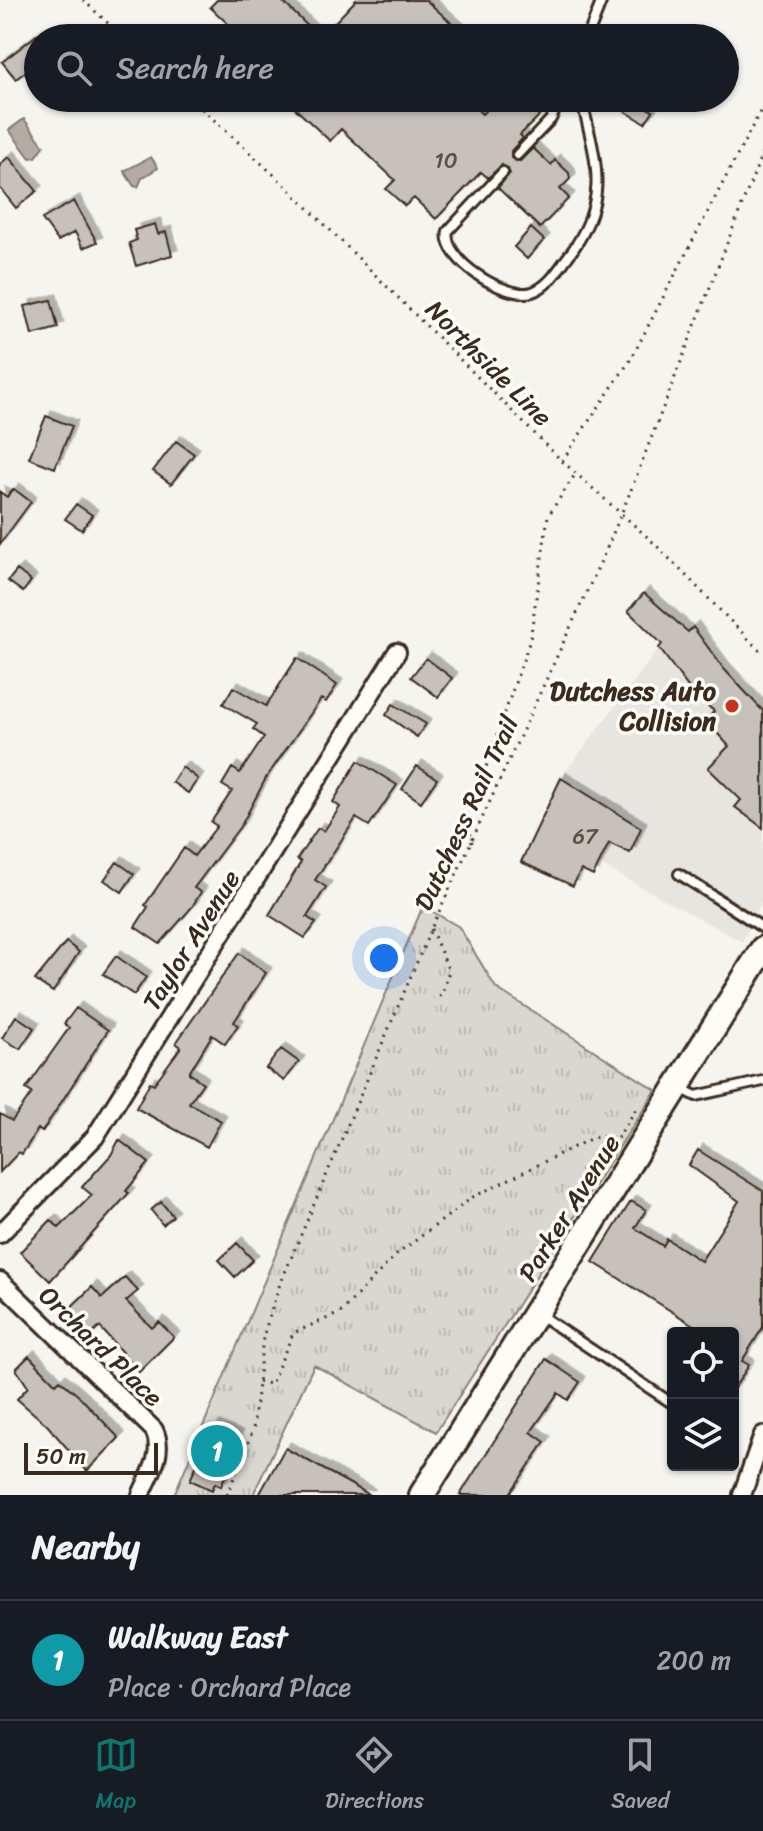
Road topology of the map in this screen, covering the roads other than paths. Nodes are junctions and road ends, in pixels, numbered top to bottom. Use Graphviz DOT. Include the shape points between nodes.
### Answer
graph roads {
  1 [pos="602,0"];
  2 [pos="593,24"];
  3 [pos="554,112"];
  4 [pos="584,112"];
  5 [pos="517,155"];
  6 [pos="503,172"];
  7 [pos="397,652"];
  8 [pos="679,874"];
  9 [pos="763,928"];
  10 [pos="763,949"];
  11 [pos="763,1081"];
  12 [pos="677,1086"];
  13 [pos="0,1234"];
  14 [pos="0,1281"];
  15 [pos="537,1313"];
  16 [pos="667,1400"];
  17 [pos="763,1435"];
  18 [pos="141,1495"];
  19 [pos="422,1495"];
  20 [pos="742,1495"];
  1 -- 2 [label="lane"];
  3 -- 5 [label="lane"];
  4 -- 6 [label="lane" via="599,176 596,207 587,233 549,282 530,292 487,280 467,267 446,240 448,231"];
  7 -- 13 [label="street, Taylor Avenue" via="95,1137"];
  8 -- 9 [label="lane"];
  10 -- 12 [label="main road, Parker Avenue"];
  11 -- 12 [label="lane" via="696,1096"];
  12 -- 15 [label="main road, Parker Avenue"];
  14 -- 18 [label="street, Orchard Place" via="154,1430 159,1452"];
  15 -- 16 [label="lane"];
  15 -- 19 [label="main road, Parker Avenue"];
  17 -- 20 [label="street"];
}
